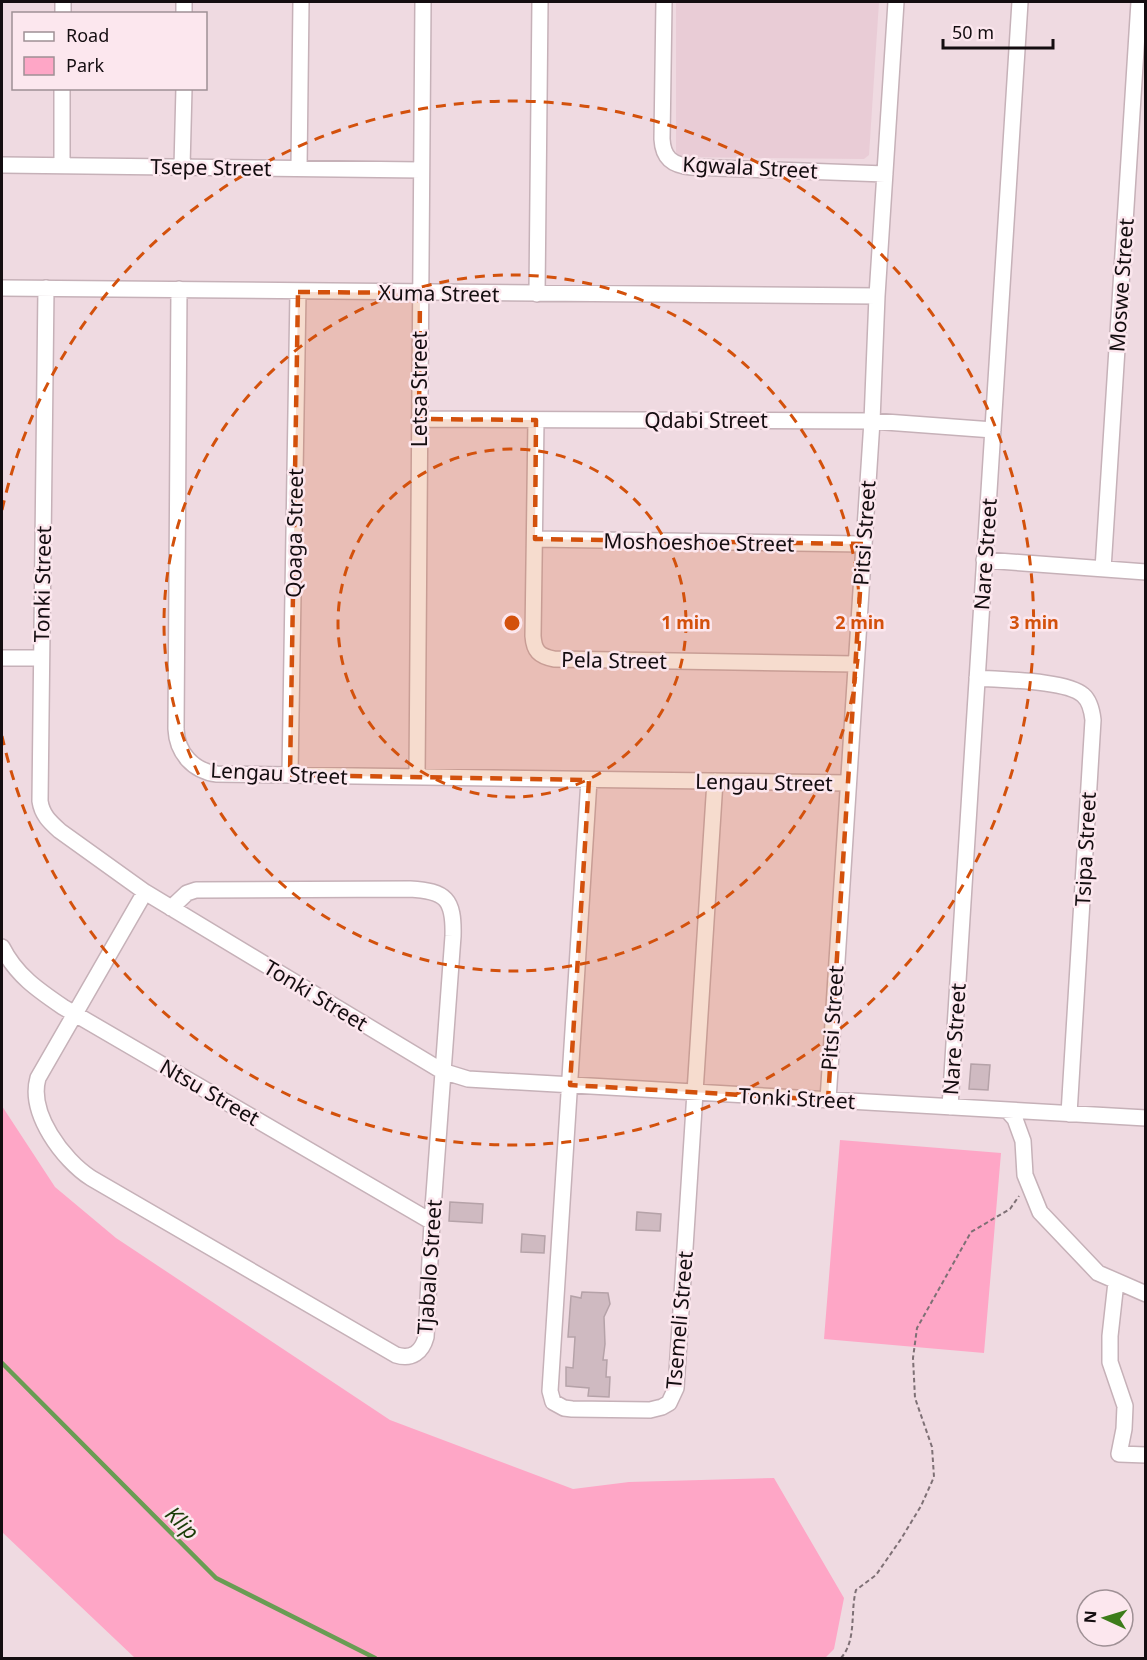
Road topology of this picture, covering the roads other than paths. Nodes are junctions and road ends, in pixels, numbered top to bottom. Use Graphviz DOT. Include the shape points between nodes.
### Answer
graph roads {
  1 [pos="301,2"];
  2 [pos="423,2"];
  3 [pos="540,2"];
  4 [pos="663,2"];
  5 [pos="896,2"];
  6 [pos="1020,2"];
  7 [pos="1139,2"];
  8 [pos="62,90"];
  9 [pos="184,90"];
  10 [pos="2,165"];
  11 [pos="62,166"];
  12 [pos="182,167"];
  13 [pos="299,168"];
  14 [pos="421,170"];
  15 [pos="885,174"];
  16 [pos="2,288"];
  17 [pos="46,288"];
  18 [pos="179,289"];
  19 [pos="298,292"];
  20 [pos="420,293"];
  21 [pos="537,294"];
  22 [pos="877,296"];
  23 [pos="419,419"];
  24 [pos="536,420"];
  25 [pos="872,421"];
  26 [pos="993,430"];
  27 [pos="535,539"];
  28 [pos="863,544"];
  29 [pos="984,560"];
  30 [pos="1103,569"];
  31 [pos="1146,572"];
  32 [pos="2,658"];
  33 [pos="41,658"];
  34 [pos="855,664"];
  35 [pos="977,678"];
  36 [pos="290,775"];
  37 [pos="417,777"];
  38 [pos="589,780"];
  39 [pos="716,782"];
  40 [pos="847,783"];
  41 [pos="145,892"];
  42 [pos="171,908"];
  43 [pos="2,947"];
  44 [pos="75,1013"];
  45 [pos="442,1071"];
  46 [pos="570,1085"];
  47 [pos="695,1092"];
  48 [pos="828,1100"];
  49 [pos="950,1107"];
  50 [pos="1007,1110"];
  51 [pos="1069,1114"];
  52 [pos="1146,1118"];
  53 [pos="432,1222"];
  54 [pos="1116,1282"];
  55 [pos="1146,1294"];
  56 [pos="1146,1455"];
  1 -- 13 [label="street"];
  2 -- 14 [label="street, Letsa Street"];
  3 -- 21 [label="street"];
  4 -- 15 [label="street, Kgwala Street" via="662,148 669,160 691,167"];
  5 -- 15 [label="street, Pitsi Street"];
  6 -- 26 [label="street, Nare Street"];
  7 -- 30 [label="street, Moswe Street"];
  8 -- 11 [label="street"];
  9 -- 12 [label="street"];
  10 -- 11 [label="street, Tsepe Street"];
  11 -- 12 [label="street, Tsepe Street"];
  12 -- 13 [label="street, Tsepe Street"];
  13 -- 14 [label="street, Tsepe Street"];
  14 -- 20 [label="street, Letsa Street"];
  15 -- 22 [label="street, Pitsi Street"];
  16 -- 17 [label="street, Xuma Street"];
  17 -- 18 [label="street, Xuma Street"];
  17 -- 33 [label="street, Tonki Street"];
  18 -- 19 [label="street, Xuma Street"];
  18 -- 36 [label="street, Lengau Street" via="177,741 186,759 207,772"];
  19 -- 20 [label="street, Xuma Street"];
  19 -- 36 [label="street, Qoaga Street"];
  20 -- 21 [label="street, Xuma Street"];
  20 -- 23 [label="street, Letsa Street"];
  21 -- 22 [label="street, Xuma Street"];
  22 -- 25 [label="street, Pitsi Street"];
  23 -- 24 [label="street, Qdabi Street"];
  23 -- 37 [label="street, Letsa Street"];
  24 -- 25 [label="street, Qdabi Street"];
  24 -- 27 [label="street, Pela Street"];
  25 -- 26 [label="street, Qdabi Street"];
  25 -- 28 [label="street, Pitsi Street"];
  26 -- 29 [label="street, Nare Street"];
  27 -- 28 [label="street, Moshoeshoe Street"];
  27 -- 34 [label="street, Pela Street" via="534,645 544,657"];
  28 -- 34 [label="street, Pitsi Street"];
  29 -- 30 [label="street"];
  29 -- 35 [label="street, Nare Street"];
  30 -- 31 [label="street"];
  32 -- 33 [label="street"];
  33 -- 41 [label="street, Tonki Street" via="40,801 44,814 60,831"];
  34 -- 40 [label="street, Pitsi Street"];
  35 -- 49 [label="street, Nare Street"];
  35 -- 51 [label="street, Tsipa Street" via="1068,687 1083,695 1092,709"];
  36 -- 37 [label="street, Lengau Street"];
  37 -- 38 [label="street, Lengau Street"];
  38 -- 39 [label="street, Lengau Street"];
  38 -- 46 [label="street, Tsemeli Street"];
  39 -- 40 [label="street, Lengau Street"];
  39 -- 47 [label="street, Tsemeli Street"];
  40 -- 48 [label="street, Pitsi Street"];
  41 -- 42 [label="street, Tonki Street"];
  41 -- 44 [label="street, Tjabalo Street"];
  42 -- 45 [label="street, Tonki Street"];
  42 -- 45 [label="street, Tjabalo Street" via="196,890 410,889 439,894 448,902 453,925"];
  43 -- 44 [label="street, Ntsu Street" via="23,978"];
  44 -- 53 [label="street, Ntsu Street"];
  44 -- 53 [label="street, Tjabalo Street" via="36,1085 36,1098 45,1122 71,1162 91,1178 400,1356 419,1352 426,1337"];
  45 -- 46 [label="street, Tonki Street" via="468,1079"];
  45 -- 53 [label="street, Tjabalo Street"];
  46 -- 47 [label="street, Tonki Street"];
  46 -- 47 [label="street, Tsemeli Street" via="550,1391 553,1402 568,1409 654,1410 673,1397"];
  47 -- 48 [label="street, Tonki Street"];
  48 -- 49 [label="street, Tonki Street"];
  49 -- 50 [label="street, Tonki Street"];
  50 -- 51 [label="street, Tonki Street"];
  50 -- 54 [label="street" via="1023,1141 1025,1175 1040,1212 1098,1273"];
  51 -- 52 [label="street, Tonki Street"];
  54 -- 55 [label="street"];
  54 -- 56 [label="street" via="1110,1362 1125,1406 1119,1454"];
}
